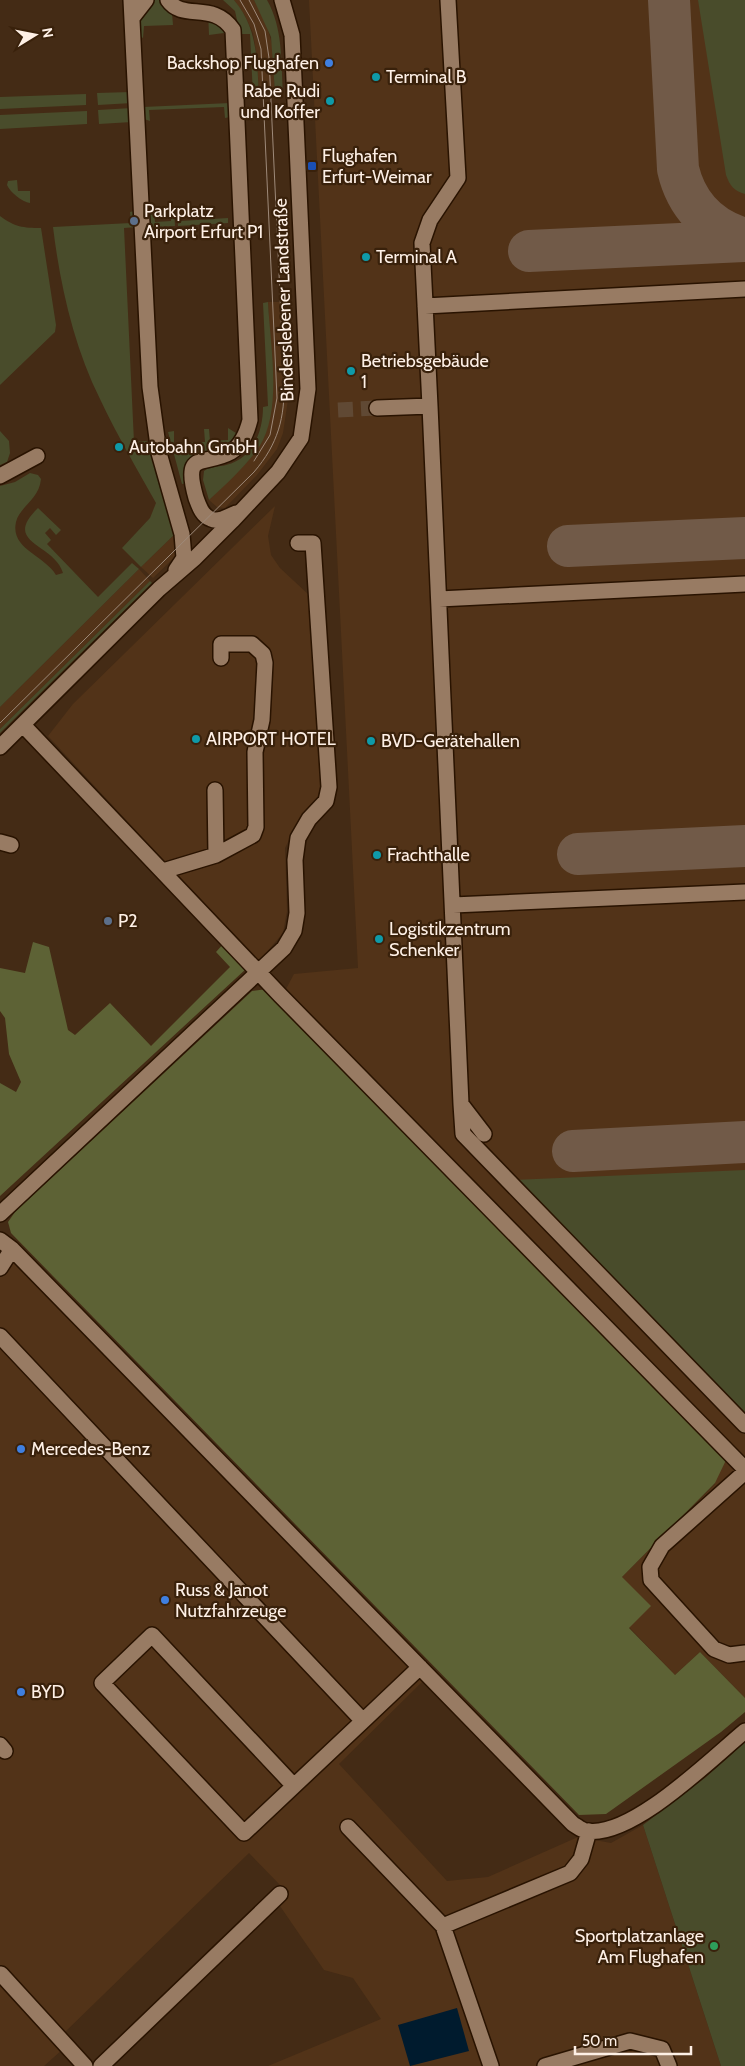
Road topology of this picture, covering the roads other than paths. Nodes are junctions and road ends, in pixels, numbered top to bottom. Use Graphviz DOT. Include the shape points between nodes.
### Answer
graph roads {
  1 [pos="131,0"];
  2 [pos="146,0"];
  3 [pos="168,0"];
  4 [pos="282,0"];
  5 [pos="293,0"];
  6 [pos="448,0"];
  7 [pos="132,18"];
  8 [pos="292,35"];
  9 [pos="745,289"];
  10 [pos="425,306"];
  11 [pos="430,406"];
  12 [pos="377,408"];
  13 [pos="37,456"];
  14 [pos="0,476"];
  15 [pos="246,507"];
  16 [pos="298,544"];
  17 [pos="169,579"];
  18 [pos="745,584"];
  19 [pos="439,600"];
  20 [pos="221,658"];
  21 [pos="22,725"];
  22 [pos="0,746"];
  23 [pos="215,790"];
  24 [pos="216,855"];
  25 [pos="163,871"];
  26 [pos="745,892"];
  27 [pos="453,905"];
  28 [pos="258,971"];
  29 [pos="462,1104"];
  30 [pos="484,1134"];
  31 [pos="0,1214"];
  32 [pos="6,1245"];
  33 [pos="0,1268"];
  34 [pos="0,1336"];
  35 [pos="745,1425"];
  36 [pos="745,1471"];
  37 [pos="745,1653"];
  38 [pos="420,1667"];
  39 [pos="363,1722"];
  40 [pos="745,1731"];
  41 [pos="294,1786"];
  42 [pos="348,1828"];
  43 [pos="589,1831"];
  44 [pos="280,1894"];
  45 [pos="443,1926"];
  46 [pos="0,1975"];
  47 [pos="85,2066"];
  48 [pos="101,2066"];
  49 [pos="491,2066"];
  50 [pos="545,2066"];
  51 [pos="669,2066"];
  1 -- 7 [label="street"];
  2 -- 7 [label="street"];
  3 -- 15 [label="street" via="176,7 215,6 230,23 234,40 250,420 238,446 223,455 200,461 194,466 191,476 199,506 208,518 218,520"];
  4 -- 8 [label="street, Binderslebener Landstraße"];
  5 -- 8 [label="street"];
  6 -- 10 [label="street" via="458,178 430,220 422,243"];
  7 -- 17 [label="street" via="150,387 157,430 168,450 188,522 190,543"];
  8 -- 15 [label="street, Binderslebener Landstraße" via="308,389 306,411 294,450"];
  9 -- 10 [label="street"];
  10 -- 11 [label="street"];
  11 -- 12 [label="street"];
  11 -- 19 [label="street"];
  13 -- 14 [label="street"];
  15 -- 17 [label="street, Binderslebener Landstraße"];
  16 -- 28 [label="street" via="313,542 329,787 326,801 309,819 298,838 294,932 284,948"];
  17 -- 21 [label="street, Binderslebener Landstraße"];
  18 -- 19 [label="street"];
  19 -- 27 [label="street"];
  20 -- 24 [label="street" via="221,644 252,644 259,648 265,664 262,720 255,752 256,827 253,835"];
  21 -- 22 [label="street, Binderslebener Landstraße"];
  21 -- 25 [label="street"];
  23 -- 24 [label="street"];
  24 -- 25 [label="street"];
  25 -- 28 [label="street"];
  26 -- 27 [label="street"];
  27 -- 29 [label="street"];
  28 -- 31 [label="street"];
  28 -- 36 [label="street"];
  29 -- 30 [label="street"];
  29 -- 35 [label="street" via="463,1134"];
  32 -- 33 [label="street"];
  32 -- 38 [label="street"];
  34 -- 39 [label="street"];
  36 -- 37 [label="street" via="662,1546 650,1567 650,1580 714,1649 729,1655"];
  38 -- 39 [label="street"];
  38 -- 43 [label="street" via="573,1824"];
  39 -- 41 [label="street"];
  40 -- 43 [label="street" via="675,1791 639,1815 620,1826"];
  41 -- 41 [label="street" via="244,1833 102,1682 152,1635"];
  42 -- 45 [label="street"];
  43 -- 45 [label="street" via="581,1859 570,1873"];
  44 -- 48 [label="street"];
  45 -- 49 [label="street"];
  46 -- 47 [label="street"];
  50 -- 51 [label="street" via="630,2041 662,2049"];
}
